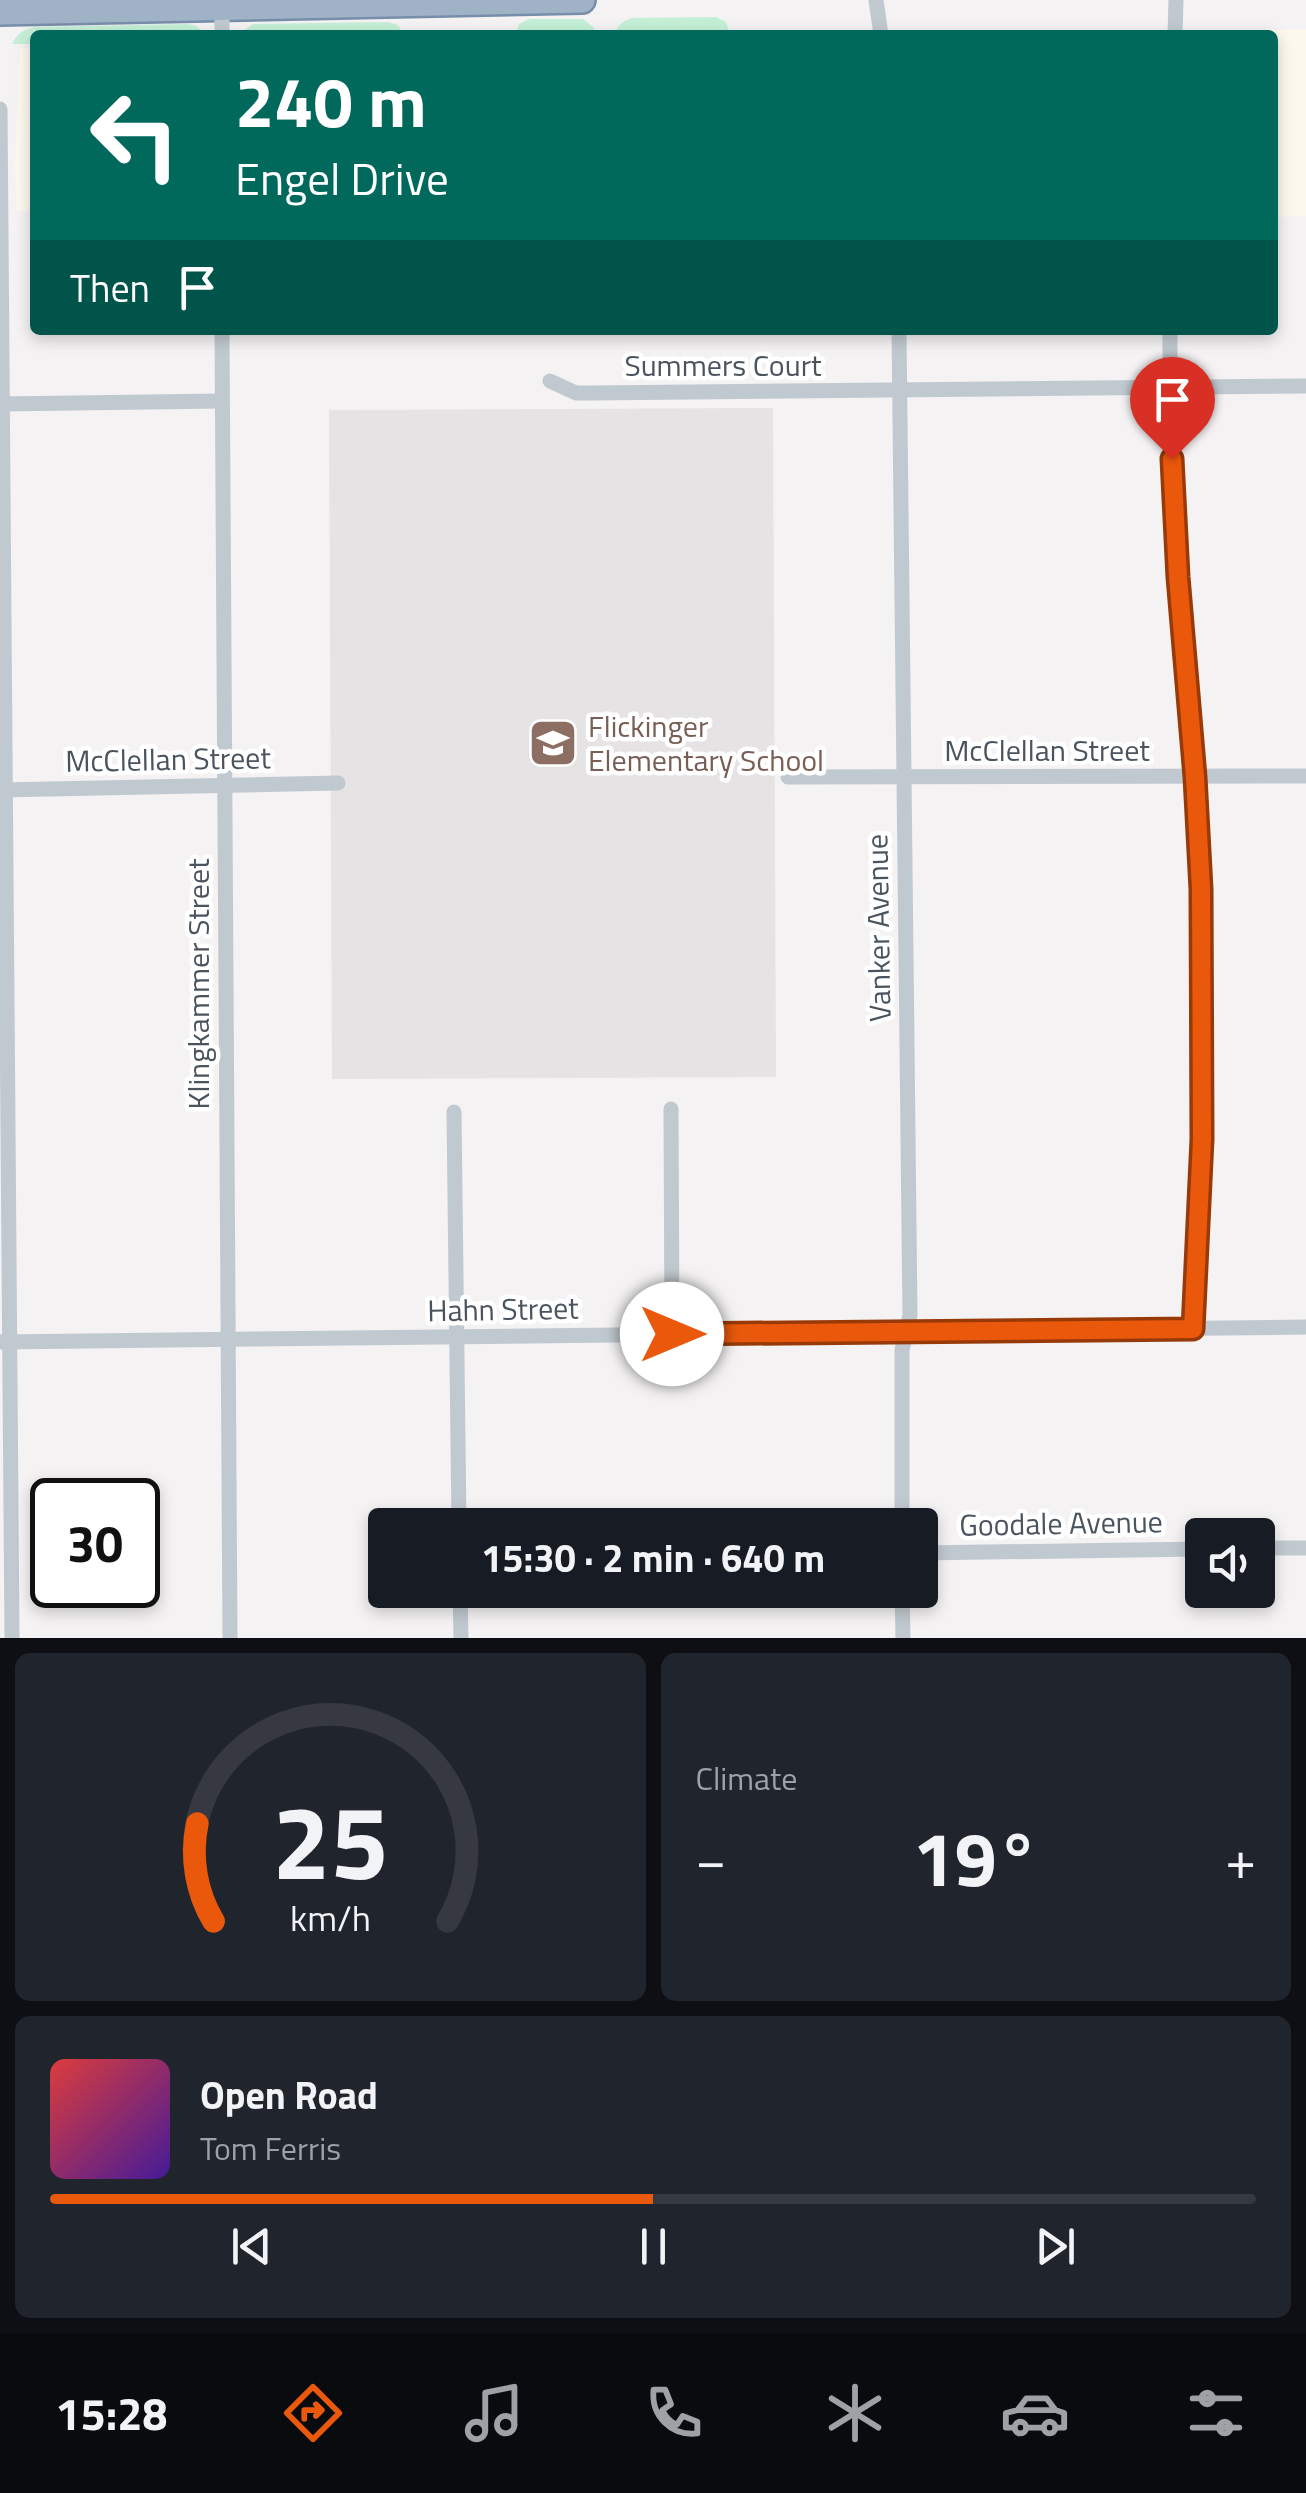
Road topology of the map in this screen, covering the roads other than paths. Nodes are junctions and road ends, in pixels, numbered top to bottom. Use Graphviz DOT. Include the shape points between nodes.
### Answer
graph roads {
  1 [pos="582,0"];
  2 [pos="876,0"];
  3 [pos="1176,0"];
  4 [pos="222,6"];
  5 [pos="0,12"];
  6 [pos="222,30"];
  7 [pos="880,30"];
  8 [pos="1176,30"];
  9 [pos="0,110"];
  10 [pos="222,335"];
  11 [pos="899,335"];
  12 [pos="1170,335"];
  13 [pos="550,381"];
  14 [pos="1306,386"];
  15 [pos="1169,387"];
  16 [pos="899,390"];
  17 [pos="222,401"];
  18 [pos="2,404"];
  19 [pos="788,776"];
  20 [pos="1306,776"];
  21 [pos="904,777"];
  22 [pos="1195,777"];
  23 [pos="338,783"];
  24 [pos="224,786"];
  25 [pos="2,790"];
  26 [pos="670,1109"];
  27 [pos="454,1112"];
  28 [pos="1306,1327"];
  29 [pos="1193,1329"];
  30 [pos="906,1332"];
  31 [pos="672,1334"];
  32 [pos="456,1336"];
  33 [pos="229,1339"];
  34 [pos="5,1342"];
  35 [pos="459,1508"];
  36 [pos="902,1508"];
  37 [pos="1275,1548"];
  38 [pos="1306,1548"];
  39 [pos="1185,1549"];
  40 [pos="938,1553"];
  41 [pos="460,1608"];
  42 [pos="902,1608"];
  43 [pos="12,1638"];
  44 [pos="230,1638"];
  45 [pos="460,1638"];
  46 [pos="903,1638"];
  1 -- 4 [label="highway"];
  2 -- 7 [label="street"];
  3 -- 8 [label="street"];
  4 -- 5 [label="highway"];
  4 -- 6 [label="street"];
  9 -- 18 [label="street"];
  10 -- 17 [label="street, Klingkammer Street"];
  11 -- 16 [label="street, Vanker Avenue"];
  12 -- 15 [label="street"];
  13 -- 16 [label="street, Summers Court" via="576,393"];
  14 -- 15 [label="street, Summers Court"];
  15 -- 16 [label="street, Summers Court"];
  15 -- 22 [label="street"];
  16 -- 21 [label="street, Vanker Avenue"];
  17 -- 18 [label="street"];
  17 -- 24 [label="street, Klingkammer Street"];
  18 -- 25 [label="street"];
  19 -- 21 [label="street, McClellan Street"];
  20 -- 22 [label="street, McClellan Street"];
  21 -- 22 [label="street, McClellan Street"];
  21 -- 30 [label="street, Vanker Avenue"];
  22 -- 29 [label="street" via="1202,1109"];
  23 -- 24 [label="street, McClellan Street"];
  24 -- 25 [label="street, McClellan Street"];
  24 -- 33 [label="street, Klingkammer Street"];
  25 -- 34 [label="street"];
  26 -- 31 [label="street"];
  27 -- 32 [label="street"];
  28 -- 29 [label="street, Hahn Street"];
  29 -- 30 [label="street, Hahn Street"];
  30 -- 31 [label="street, Hahn Street"];
  30 -- 36 [label="street, Vanker Avenue"];
  31 -- 32 [label="street, Hahn Street"];
  32 -- 33 [label="street, Hahn Street"];
  32 -- 35 [label="street"];
  33 -- 34 [label="street, Hahn Street"];
  33 -- 44 [label="street, Klingkammer Street"];
  34 -- 43 [label="street"];
  37 -- 38 [label="street"];
  39 -- 40 [label="street, Goodale Avenue"];
  41 -- 45 [label="street"];
  42 -- 46 [label="street"];
}
